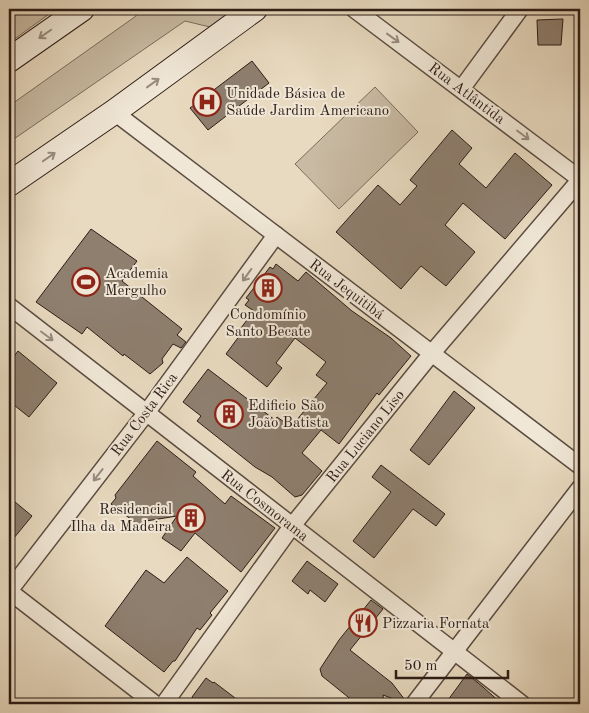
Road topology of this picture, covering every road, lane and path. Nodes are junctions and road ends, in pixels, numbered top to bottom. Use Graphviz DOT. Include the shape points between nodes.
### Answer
graph roads {
  1 [pos="82,9"];
  2 [pos="255,9"];
  3 [pos="354,9"];
  4 [pos="520,9"];
  5 [pos="9,60"];
  6 [pos="462,88"];
  7 [pos="114,112"];
  8 [pos="580,180"];
  9 [pos="9,184"];
  10 [pos="276,235"];
  11 [pos="9,306"];
  12 [pos="432,353"];
  13 [pos="147,412"];
  14 [pos="580,466"];
  15 [pos="580,488"];
  16 [pos="292,526"];
  17 [pos="9,591"];
  18 [pos="454,651"];
  19 [pos="155,704"];
  20 [pos="164,704"];
  21 [pos="414,704"];
  22 [pos="522,704"];
  1 -- 5 [label="main road, one-way"];
  7 -- 2 [label="main road, one-way"];
  3 -- 6 [label="street, Rua Atlântida, one-way"];
  4 -- 6 [label="street"];
  6 -- 8 [label="street, Rua Atlântida, one-way"];
  9 -- 7 [label="main road, one-way"];
  7 -- 10 [label="street, Rua Jequitibá"];
  8 -- 12 [label="street, Rua Luciano Liso"];
  10 -- 12 [label="street, Rua Jequitibá"];
  10 -- 13 [label="street, Rua Costa Rica, one-way"];
  11 -- 13 [label="street, Rua Cosmorama, one-way"];
  12 -- 14 [label="street, Rua Jequitibá"];
  12 -- 16 [label="street, Rua Luciano Liso"];
  13 -- 16 [label="street, Rua Cosmorama"];
  13 -- 17 [label="street, Rua Costa Rica, one-way"];
  15 -- 18 [label="street"];
  16 -- 18 [label="street, Rua Cosmorama"];
  16 -- 20 [label="street, Rua Luciano Liso"];
  17 -- 19 [label="street"];
  18 -- 21 [label="street"];
  18 -- 22 [label="street, Rua Cosmorama"];
}
